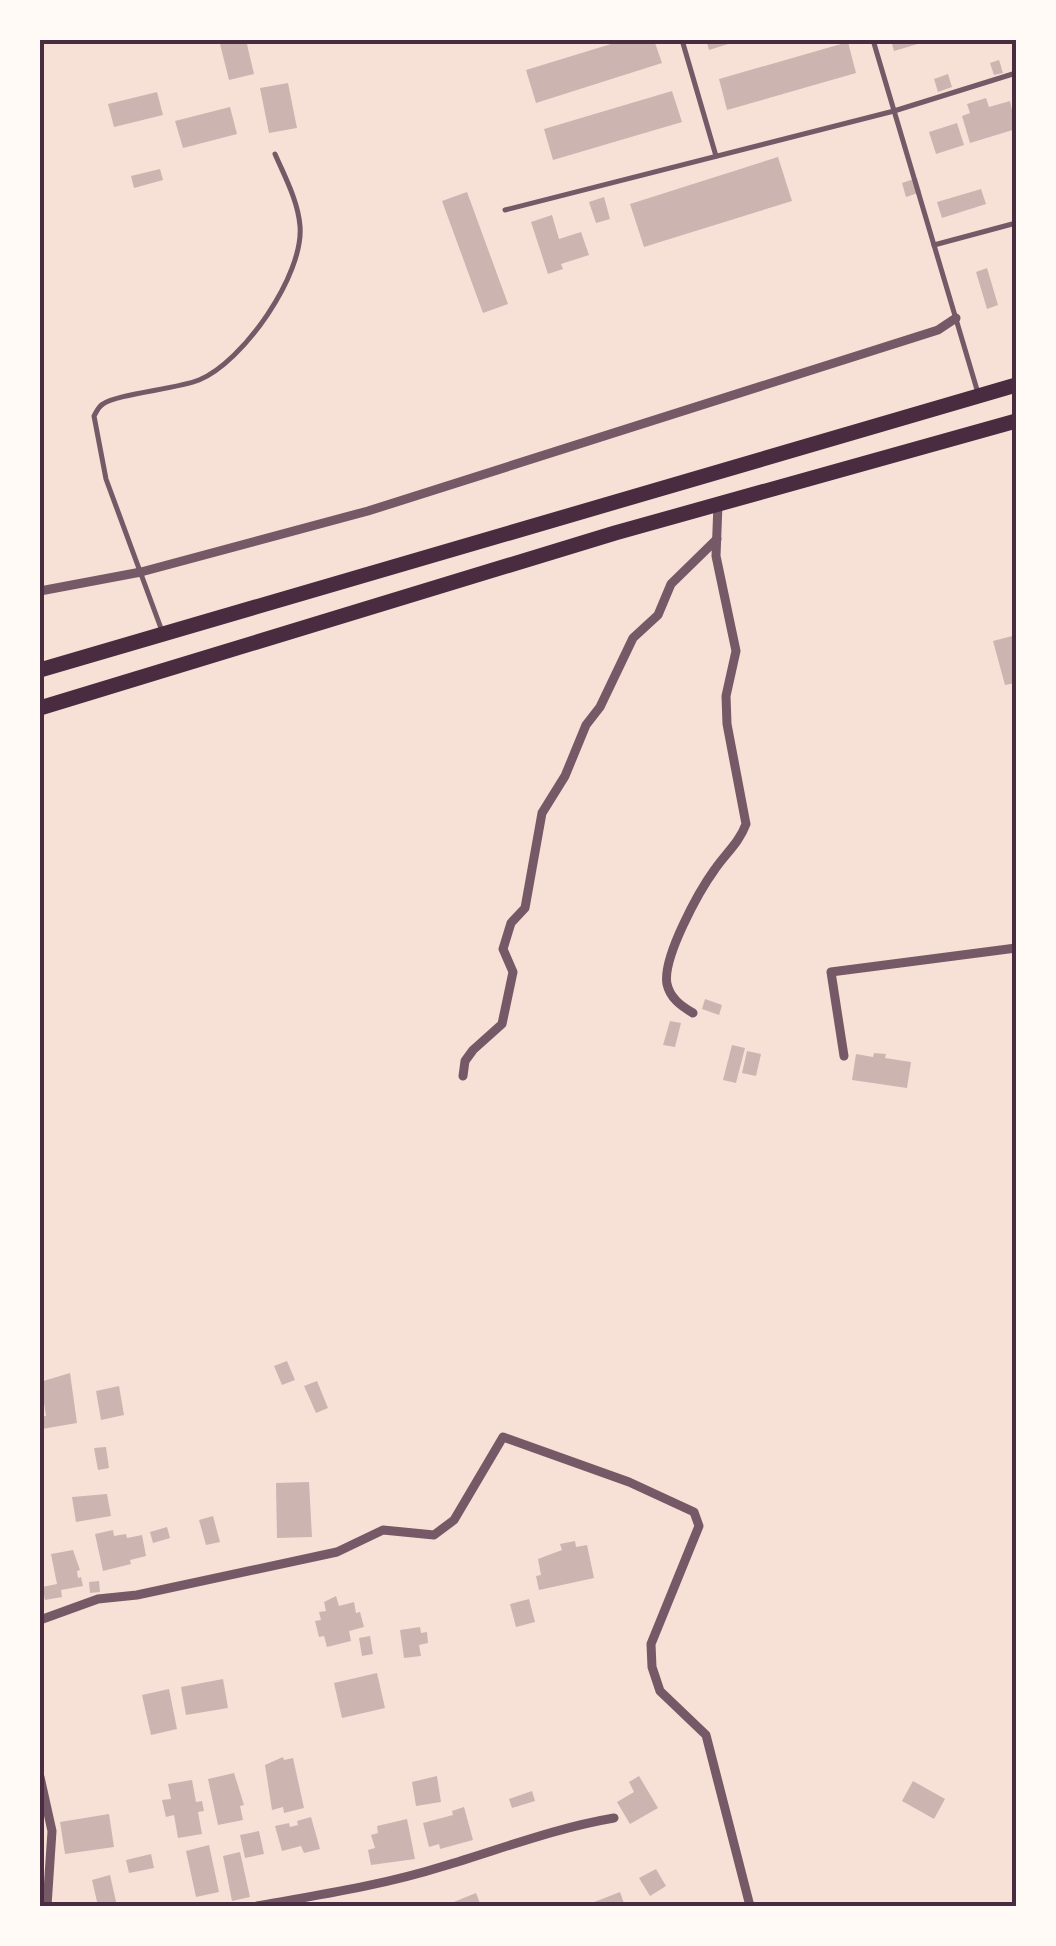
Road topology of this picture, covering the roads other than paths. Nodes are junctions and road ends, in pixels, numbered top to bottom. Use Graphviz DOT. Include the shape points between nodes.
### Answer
graph roads {
  1 [pos="682,40"];
  2 [pos="873,40"];
  3 [pos="1016,74"];
  4 [pos="894,111"];
  5 [pos="275,154"];
  6 [pos="716,156"];
  7 [pos="505,210"];
  8 [pos="1016,222"];
  9 [pos="934,245"];
  10 [pos="956,318"];
  11 [pos="1016,385"];
  12 [pos="979,396"];
  13 [pos="1016,420"];
  14 [pos="718,504"];
  15 [pos="716,539"];
  16 [pos="141,572"];
  17 [pos="40,591"];
  18 [pos="164,634"];
  19 [pos="40,670"];
  20 [pos="40,708"];
  21 [pos="1016,948"];
  22 [pos="693,1012"];
  23 [pos="844,1056"];
  24 [pos="463,1076"];
  25 [pos="40,1620"];
  26 [pos="40,1777"];
  27 [pos="614,1818"];
  28 [pos="50,1905"];
  29 [pos="257,1906"];
  30 [pos="750,1906"];
  1 -- 6 [label="lane"];
  2 -- 4 [label="lane"];
  3 -- 4 [label="lane"];
  4 -- 6 [label="lane"];
  4 -- 9 [label="lane"];
  5 -- 16 [label="lane" via="301,229 282,296 246,341 200,380 105,402 94,416 106,479"];
  6 -- 7 [label="lane"];
  8 -- 9 [label="lane"];
  9 -- 10 [label="lane"];
  10 -- 12 [label="lane"];
  10 -- 16 [label="street" via="938,330 368,511"];
  11 -- 12 [label="highway"];
  12 -- 18 [label="highway"];
  13 -- 14 [label="highway"];
  14 -- 15 [label="street"];
  14 -- 20 [label="highway"];
  15 -- 22 [label="street" via="736,651 726,696 746,824 715,868 666,972 668,989"];
  15 -- 24 [label="street" via="671,584 658,615 633,638 542,813 525,908 511,923 503,949 513,972 502,1024 472,1050"];
  16 -- 17 [label="street"];
  16 -- 18 [label="lane"];
  18 -- 19 [label="highway"];
  21 -- 23 [label="street" via="830,972"];
  25 -- 30 [label="street" via="98,1599 337,1552 383,1530 434,1535 454,1520 503,1436 628,1482 694,1512 699,1526 651,1644 652,1667 660,1691 706,1735"];
  26 -- 28 [label="street" via="52,1831"];
  27 -- 29 [label="street" via="442,1867"];
}
